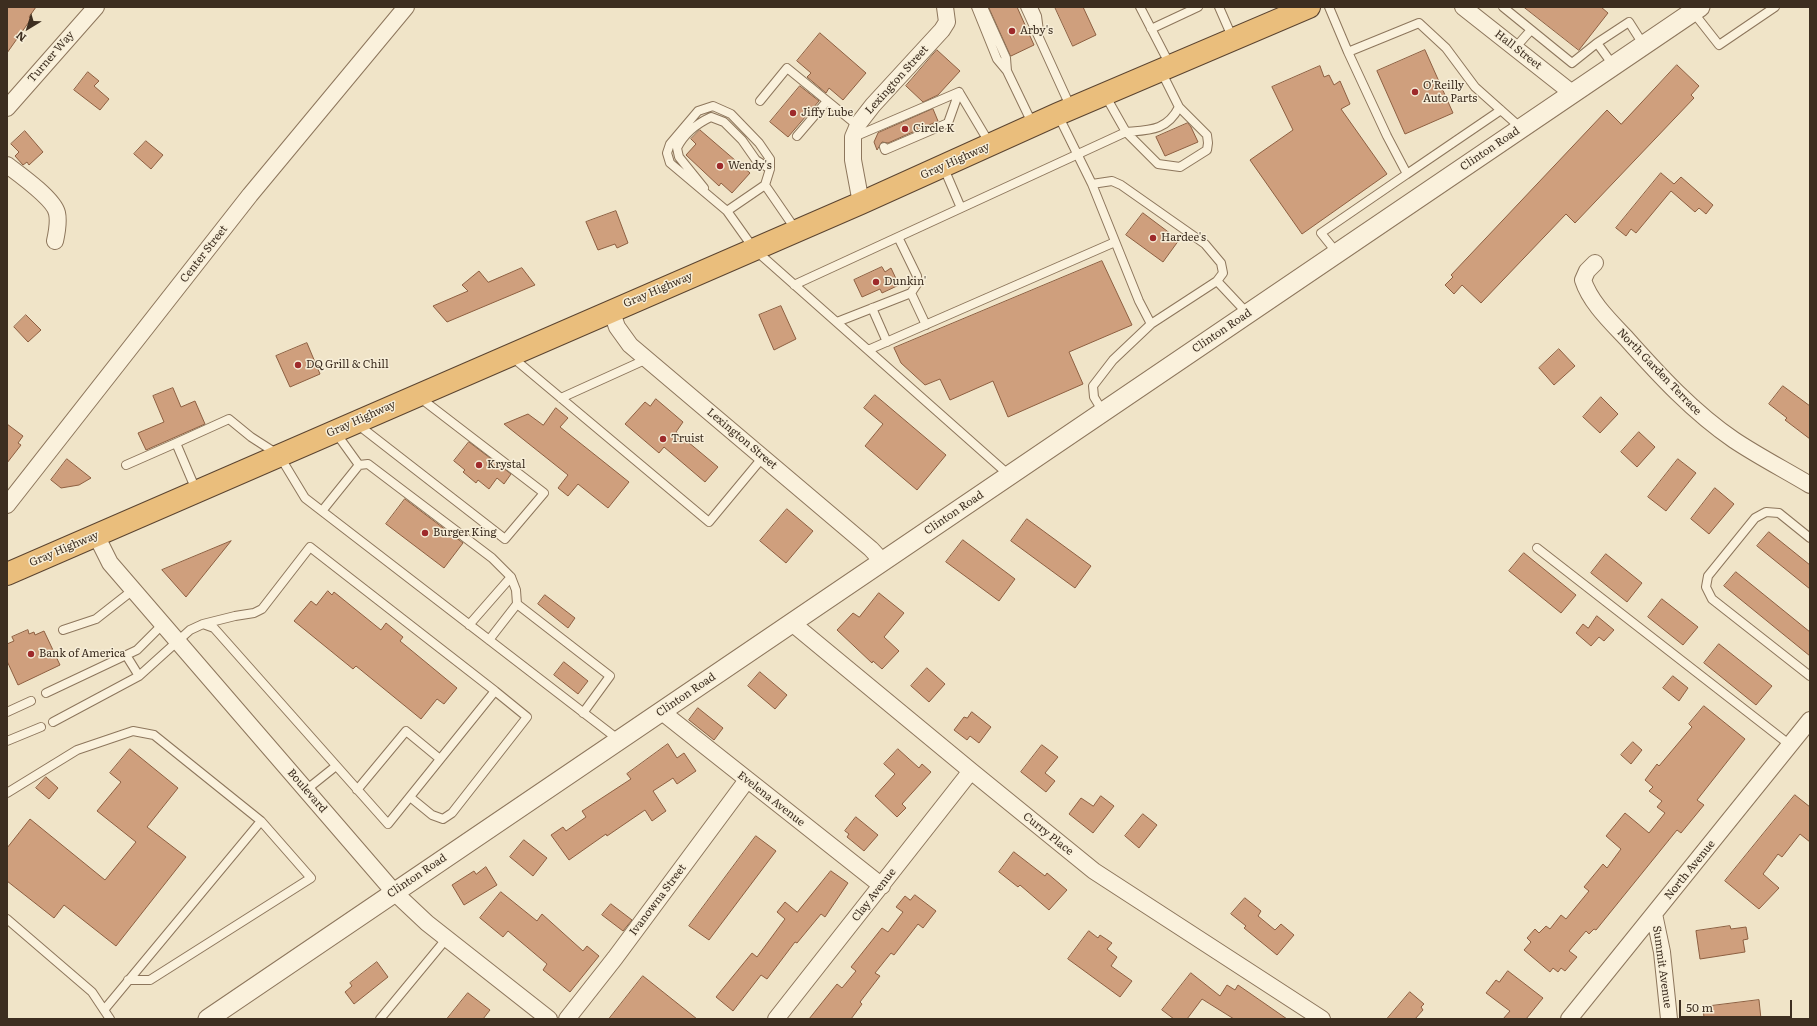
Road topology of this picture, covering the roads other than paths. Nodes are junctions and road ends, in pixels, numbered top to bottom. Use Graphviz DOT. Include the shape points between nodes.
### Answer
graph roads {
  1 [pos="96,7"];
  2 [pos="406,7"];
  3 [pos="945,7"];
  4 [pos="976,7"];
  5 [pos="983,7"];
  6 [pos="1025,7"];
  7 [pos="1033,7"];
  8 [pos="1140,7"];
  9 [pos="1198,7"];
  10 [pos="1219,7"];
  11 [pos="1309,7"];
  12 [pos="1329,7"];
  13 [pos="1463,7"];
  14 [pos="1503,7"];
  15 [pos="1775,7"];
  16 [pos="1697,9"];
  17 [pos="1151,28"];
  18 [pos="1531,30"];
  19 [pos="1039,36"];
  20 [pos="1233,39"];
  21 [pos="1597,43"];
  22 [pos="1644,44"];
  23 [pos="1516,48"];
  24 [pos="1348,52"];
  25 [pos="1613,65"];
  26 [pos="1166,68"];
  27 [pos="1007,71"];
  28 [pos="959,92"];
  29 [pos="1572,93"];
  30 [pos="1104,95"];
  31 [pos="760,101"];
  32 [pos="827,101"];
  33 [pos="1179,107"];
  34 [pos="7,108"];
  35 [pos="1501,110"];
  36 [pos="1065,112"];
  37 [pos="1034,125"];
  38 [pos="1521,128"];
  39 [pos="855,132"];
  40 [pos="1126,132"];
  41 [pos="797,136"];
  42 [pos="991,144"];
  43 [pos="884,147"];
  44 [pos="1078,154"];
  45 [pos="7,165"];
  46 [pos="943,166"];
  47 [pos="770,169"];
  48 [pos="1407,174"];
  49 [pos="1092,184"];
  50 [pos="765,185"];
  51 [pos="712,198"];
  52 [pos="861,203"];
  53 [pos="961,208"];
  54 [pos="727,212"];
  55 [pos="796,231"];
  56 [pos="898,236"];
  57 [pos="55,241"];
  58 [pos="1115,242"];
  59 [pos="754,249"];
  60 [pos="1337,253"];
  61 [pos="1595,263"];
  62 [pos="1217,281"];
  63 [pos="794,284"];
  64 [pos="911,293"];
  65 [pos="872,308"];
  66 [pos="611,310"];
  67 [pos="1248,314"];
  68 [pos="837,322"];
  69 [pos="1151,324"];
  70 [pos="926,325"];
  71 [pos="887,342"];
  72 [pos="868,350"];
  73 [pos="509,355"];
  74 [pos="647,359"];
  75 [pos="416,395"];
  76 [pos="561,398"];
  77 [pos="1103,412"];
  78 [pos="345,426"];
  79 [pos="176,443"];
  80 [pos="279,455"];
  81 [pos="763,457"];
  82 [pos="359,464"];
  83 [pos="126,465"];
  84 [pos="1009,475"];
  85 [pos="1810,484"];
  86 [pos="196,491"];
  87 [pos="7,505"];
  88 [pos="322,511"];
  89 [pos="96,535"];
  90 [pos="1810,538"];
  91 [pos="1537,548"];
  92 [pos="882,561"];
  93 [pos="7,574"];
  94 [pos="511,577"];
  95 [pos="133,590"];
  96 [pos="517,604"];
  97 [pos="792,623"];
  98 [pos="163,624"];
  99 [pos="203,624"];
  100 [pos="469,624"];
  101 [pos="63,630"];
  102 [pos="489,640"];
  103 [pos="178,642"];
  104 [pos="126,655"];
  105 [pos="139,676"];
  106 [pos="1810,676"];
  107 [pos="495,691"];
  108 [pos="46,693"];
  109 [pos="32,701"];
  110 [pos="7,712"];
  111 [pos="662,712"];
  112 [pos="583,713"];
  113 [pos="1810,720"];
  114 [pos="53,722"];
  115 [pos="41,727"];
  116 [pos="619,740"];
  117 [pos="7,741"];
  118 [pos="1790,745"];
  119 [pos="440,759"];
  120 [pos="336,766"];
  121 [pos="971,771"];
  122 [pos="746,780"];
  123 [pos="306,790"];
  124 [pos="358,790"];
  125 [pos="7,793"];
  126 [pos="410,797"];
  127 [pos="261,821"];
  128 [pos="882,886"];
  129 [pos="394,892"];
  130 [pos="1654,914"];
  131 [pos="7,919"];
  132 [pos="447,938"];
  133 [pos="128,980"];
  134 [pos="104,1010"];
  135 [pos="110,1019"];
  136 [pos="208,1019"];
  137 [pos="380,1019"];
  138 [pos="549,1019"];
  139 [pos="567,1019"];
  140 [pos="776,1019"];
  141 [pos="1322,1019"];
  142 [pos="1569,1019"];
  143 [pos="1669,1019"];
  1 -- 34 [label="street, Turner Way"];
  2 -- 87 [label="street, Center Street" via="250,195"];
  3 -- 39 [label="street, Lexington Street" via="947,22 942,30 873,105"];
  4 -- 27 [label="lane" via="997,59"];
  5 -- 27 [label="lane" via="1006,58"];
  6 -- 19 [label="lane"];
  7 -- 19 [label="lane" via="1037,16"];
  8 -- 17 [label="lane"];
  9 -- 17 [label="lane"];
  10 -- 20 [label="lane"];
  11 -- 20 [label="highway, Gray Highway" via="1280,16"];
  12 -- 24 [label="lane"];
  13 -- 23 [label="street, Hall Street"];
  14 -- 18 [label="lane"];
  15 -- 16 [label="lane" via="1719,45"];
  16 -- 22 [label="street, Clinton Road"];
  17 -- 26 [label="lane"];
  18 -- 21 [label="lane" via="1572,63"];
  18 -- 23 [label="lane"];
  19 -- 36 [label="lane"];
  20 -- 26 [label="highway, Gray Highway"];
  21 -- 22 [label="lane" via="1629,22"];
  21 -- 25 [label="lane"];
  22 -- 25 [label="street, Clinton Road"];
  23 -- 29 [label="street, Hall Street"];
  24 -- 35 [label="lane" via="1419,24 1446,48 1475,87"];
  24 -- 48 [label="lane"];
  25 -- 29 [label="street, Clinton Road"];
  26 -- 30 [label="highway, Gray Highway"];
  26 -- 33 [label="lane"];
  27 -- 37 [label="lane"];
  28 -- 39 [label="lane" via="877,130"];
  28 -- 42 [label="lane"];
  28 -- 43 [label="lane" via="948,123 885,150"];
  29 -- 38 [label="street, Clinton Road"];
  30 -- 36 [label="highway, Gray Highway"];
  30 -- 40 [label="lane"];
  31 -- 32 [label="lane" via="787,68"];
  32 -- 39 [label="lane"];
  32 -- 41 [label="lane"];
  33 -- 40 [label="lane" via="1174,117 1162,127"];
  33 -- 40 [label="lane" via="1207,135 1208,143 1207,150 1180,167 1158,164"];
  35 -- 38 [label="lane"];
  35 -- 48 [label="lane"];
  36 -- 37 [label="highway, Gray Highway"];
  36 -- 44 [label="lane"];
  37 -- 42 [label="highway, Gray Highway"];
  38 -- 60 [label="street, Clinton Road"];
  39 -- 52 [label="street" via="853,160"];
  40 -- 44 [label="lane"];
  42 -- 46 [label="highway, Gray Highway"];
  44 -- 49 [label="lane"];
  44 -- 53 [label="lane"];
  45 -- 57 [label="street" via="54,204 58,227"];
  46 -- 52 [label="highway, Gray Highway"];
  46 -- 53 [label="lane"];
  47 -- 50 [label="lane"];
  47 -- 51 [label="lane" via="756,160 742,140 724,122 711,117 700,122 681,139 677,148 679,157"];
  47 -- 51 [label="lane" via="770,159 759,143 731,114 713,106 698,111 670,144 667,152 670,163"];
  48 -- 60 [label="lane" via="1321,232"];
  49 -- 58 [label="lane"];
  49 -- 62 [label="lane" via="1112,181 1121,185 1205,244 1221,263 1223,273"];
  50 -- 54 [label="lane"];
  50 -- 55 [label="lane"];
  51 -- 54 [label="lane"];
  52 -- 55 [label="highway, Gray Highway"];
  53 -- 56 [label="lane"];
  54 -- 59 [label="lane"];
  55 -- 59 [label="highway, Gray Highway"];
  56 -- 63 [label="lane"];
  56 -- 64 [label="lane" via="917,276 917,284"];
  58 -- 69 [label="lane"];
  58 -- 70 [label="lane"];
  59 -- 63 [label="lane"];
  59 -- 66 [label="highway, Gray Highway"];
  60 -- 67 [label="street, Clinton Road"];
  61 -- 85 [label="street, North Garden Terrace" via="1587,270 1583,280 1586,290 1647,362 1694,410 1734,440"];
  62 -- 67 [label="lane"];
  62 -- 69 [label="lane"];
  63 -- 68 [label="lane"];
  64 -- 65 [label="lane"];
  64 -- 70 [label="lane"];
  65 -- 68 [label="lane"];
  65 -- 71 [label="lane"];
  66 -- 73 [label="highway, Gray Highway"];
  66 -- 74 [label="street, Lexington Street" via="617,326 630,345"];
  67 -- 77 [label="street, Clinton Road"];
  68 -- 72 [label="lane"];
  69 -- 77 [label="lane" via="1113,360 1093,386 1094,397"];
  70 -- 71 [label="lane"];
  71 -- 72 [label="lane"];
  72 -- 84 [label="lane"];
  73 -- 75 [label="highway, Gray Highway"];
  73 -- 76 [label="lane"];
  74 -- 76 [label="lane"];
  74 -- 81 [label="street, Lexington Street"];
  75 -- 78 [label="highway, Gray Highway"];
  75 -- 78 [label="lane" via="544,493 505,539"];
  76 -- 81 [label="lane" via="709,522"];
  77 -- 84 [label="street, Clinton Road"];
  78 -- 80 [label="highway, Gray Highway"];
  78 -- 82 [label="lane"];
  79 -- 80 [label="lane" via="229,418"];
  79 -- 83 [label="lane"];
  79 -- 86 [label="lane"];
  80 -- 86 [label="highway, Gray Highway"];
  80 -- 88 [label="lane" via="305,498"];
  81 -- 92 [label="street, Lexington Street"];
  82 -- 88 [label="lane"];
  82 -- 94 [label="lane" via="368,464 492,558"];
  84 -- 92 [label="street, Clinton Road"];
  86 -- 89 [label="highway, Gray Highway"];
  88 -- 100 [label="lane"];
  89 -- 93 [label="highway, Gray Highway"];
  89 -- 95 [label="street, Boulevard" via="110,563"];
  90 -- 106 [label="lane" via="1779,513 1766,512 1755,518 1708,576 1706,587 1712,599"];
  91 -- 118 [label="lane"];
  92 -- 97 [label="street, Clinton Road"];
  94 -- 96 [label="lane" via="516,590"];
  94 -- 100 [label="lane"];
  95 -- 98 [label="street, Boulevard"];
  95 -- 101 [label="lane" via="96,619"];
  96 -- 102 [label="lane"];
  96 -- 112 [label="lane" via="610,676"];
  97 -- 111 [label="street, Clinton Road"];
  97 -- 121 [label="street, Curry Place"];
  98 -- 103 [label="street, Boulevard"];
  98 -- 104 [label="lane" via="137,650"];
  99 -- 103 [label="lane" via="190,630"];
  99 -- 107 [label="lane" via="262,609 310,547"];
  99 -- 120 [label="lane" via="214,628"];
  100 -- 102 [label="lane"];
  102 -- 112 [label="lane"];
  103 -- 105 [label="lane"];
  103 -- 123 [label="street, Boulevard"];
  104 -- 105 [label="lane"];
  104 -- 108 [label="lane"];
  105 -- 114 [label="lane"];
  107 -- 119 [label="lane"];
  107 -- 126 [label="lane" via="527,718 452,813 443,819 432,815"];
  109 -- 110 [label="lane"];
  111 -- 116 [label="street, Clinton Road"];
  111 -- 122 [label="street, Evelena Avenue"];
  112 -- 116 [label="lane"];
  113 -- 118 [label="street, North Avenue"];
  115 -- 117 [label="lane"];
  116 -- 129 [label="street, Clinton Road"];
  118 -- 130 [label="street, North Avenue"];
  119 -- 124 [label="lane" via="406,731"];
  119 -- 126 [label="lane"];
  120 -- 123 [label="lane"];
  120 -- 124 [label="lane"];
  121 -- 128 [label="street, Clay Avenue"];
  121 -- 141 [label="street, Curry Place" via="1094,871"];
  122 -- 128 [label="street, Evelena Avenue"];
  122 -- 139 [label="street, Ivanowna Street"];
  123 -- 129 [label="street, Boulevard"];
  124 -- 126 [label="lane" via="388,824"];
  125 -- 127 [label="lane" via="77,750 133,731 154,735"];
  127 -- 133 [label="lane"];
  127 -- 133 [label="lane" via="311,878 150,980"];
  128 -- 140 [label="street, Clay Avenue"];
  129 -- 132 [label="street, Boulevard"];
  129 -- 136 [label="street, Clinton Road"];
  130 -- 142 [label="street, North Avenue"];
  130 -- 143 [label="street, Summit Avenue" via="1662,952"];
  131 -- 134 [label="lane" via="92,992"];
  132 -- 137 [label="lane"];
  132 -- 138 [label="street, Boulevard"];
  133 -- 134 [label="lane"];
  134 -- 135 [label="lane"];
}
